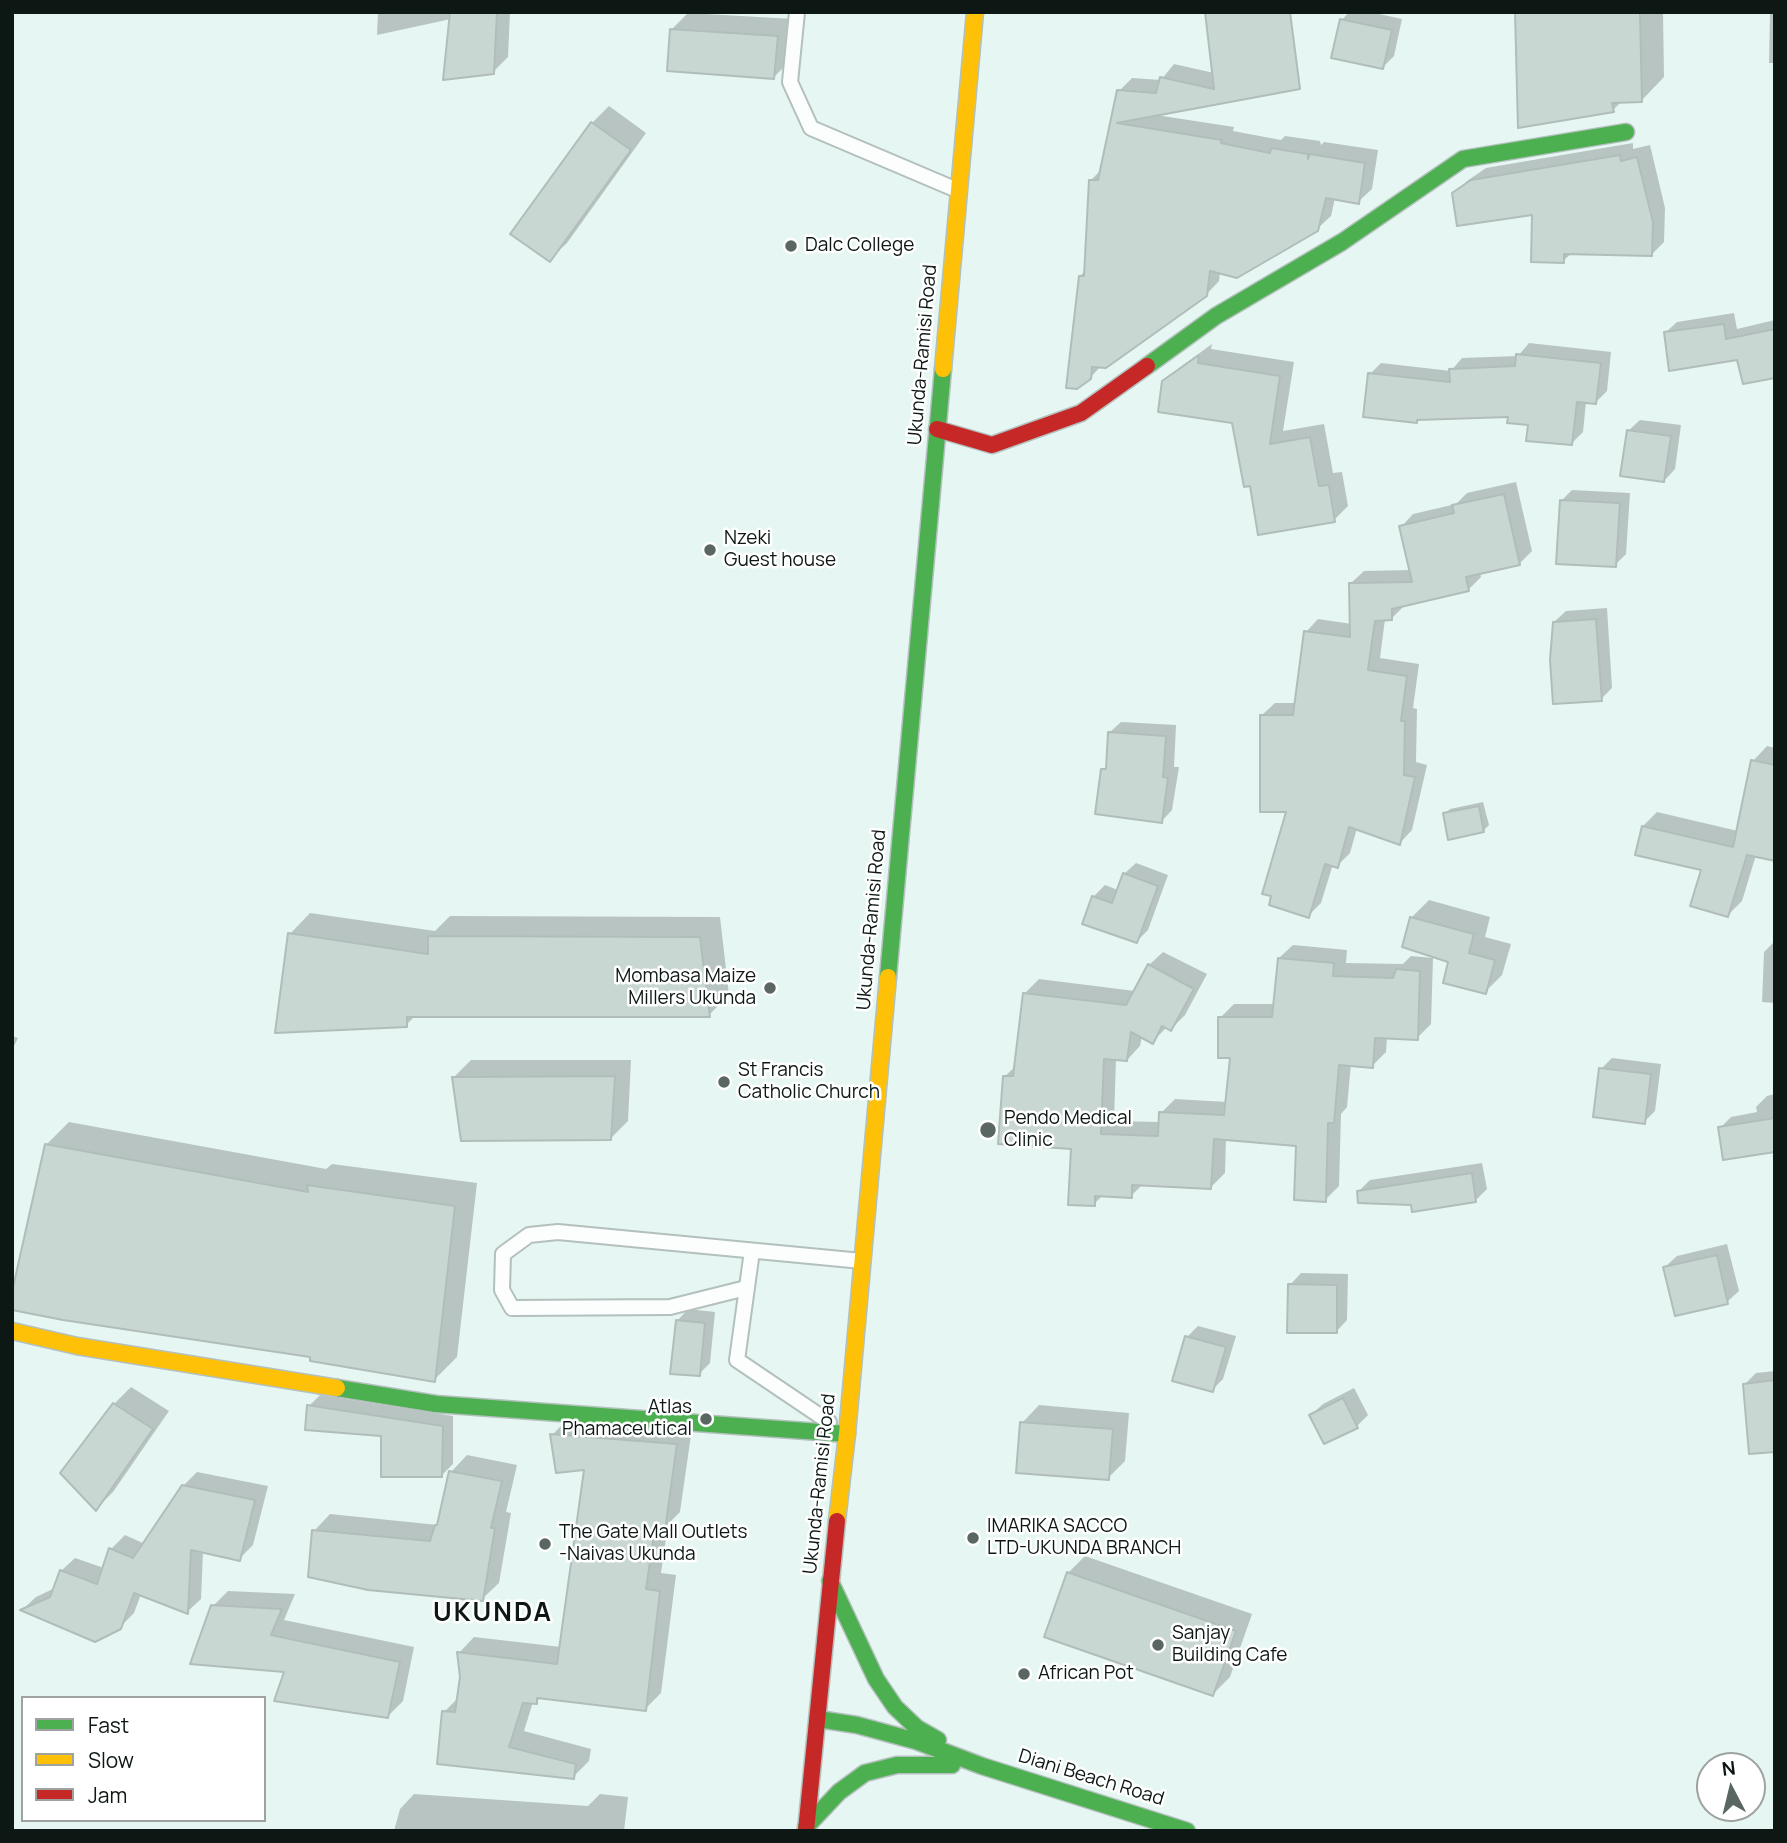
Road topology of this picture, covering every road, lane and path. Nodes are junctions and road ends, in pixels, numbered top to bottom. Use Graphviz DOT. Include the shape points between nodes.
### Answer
graph roads {
  1 [pos="797,12"];
  2 [pos="975,12"];
  3 [pos="1626,132"];
  4 [pos="958,190"];
  5 [pos="937,429"];
  6 [pos="752,1251"];
  7 [pos="863,1262"];
  8 [pos="746,1288"];
  9 [pos="12,1331"];
  10 [pos="847,1434"];
  11 [pos="830,1581"];
  12 [pos="818,1719"];
  13 [pos="982,1766"];
  14 [pos="806,1829"];
  15 [pos="1187,1831"];
  1 -- 4 [label="lane" via="790,82 811,128"];
  2 -- 4 [label="main road, Ukunda-Ramisi Road"];
  3 -- 5 [label="main road" via="1462,159 1342,242 1216,316 1082,413 992,445"];
  4 -- 5 [label="main road, Ukunda-Ramisi Road"];
  5 -- 7 [label="main road, Ukunda-Ramisi Road"];
  6 -- 7 [label="lane"];
  6 -- 8 [label="lane"];
  6 -- 8 [label="lane" via="558,1232 528,1235 503,1255 502,1290 512,1308 670,1307"];
  7 -- 10 [label="main road, Ukunda-Ramisi Road"];
  8 -- 10 [label="lane" via="737,1360"];
  9 -- 10 [label="main road" via="77,1346 436,1405"];
  10 -- 11 [label="main road, Ukunda-Ramisi Road"];
  11 -- 12 [label="main road, Ukunda-Ramisi Road"];
  11 -- 13 [label="main road" via="876,1679 895,1707 917,1728"];
  12 -- 13 [label="main road" via="916,1741"];
  12 -- 14 [label="main road, Ukunda-Ramisi Road"];
  13 -- 14 [label="main road" via="914,1764 865,1773 839,1792"];
  13 -- 15 [label="main road, Diani Beach Road"];
}
